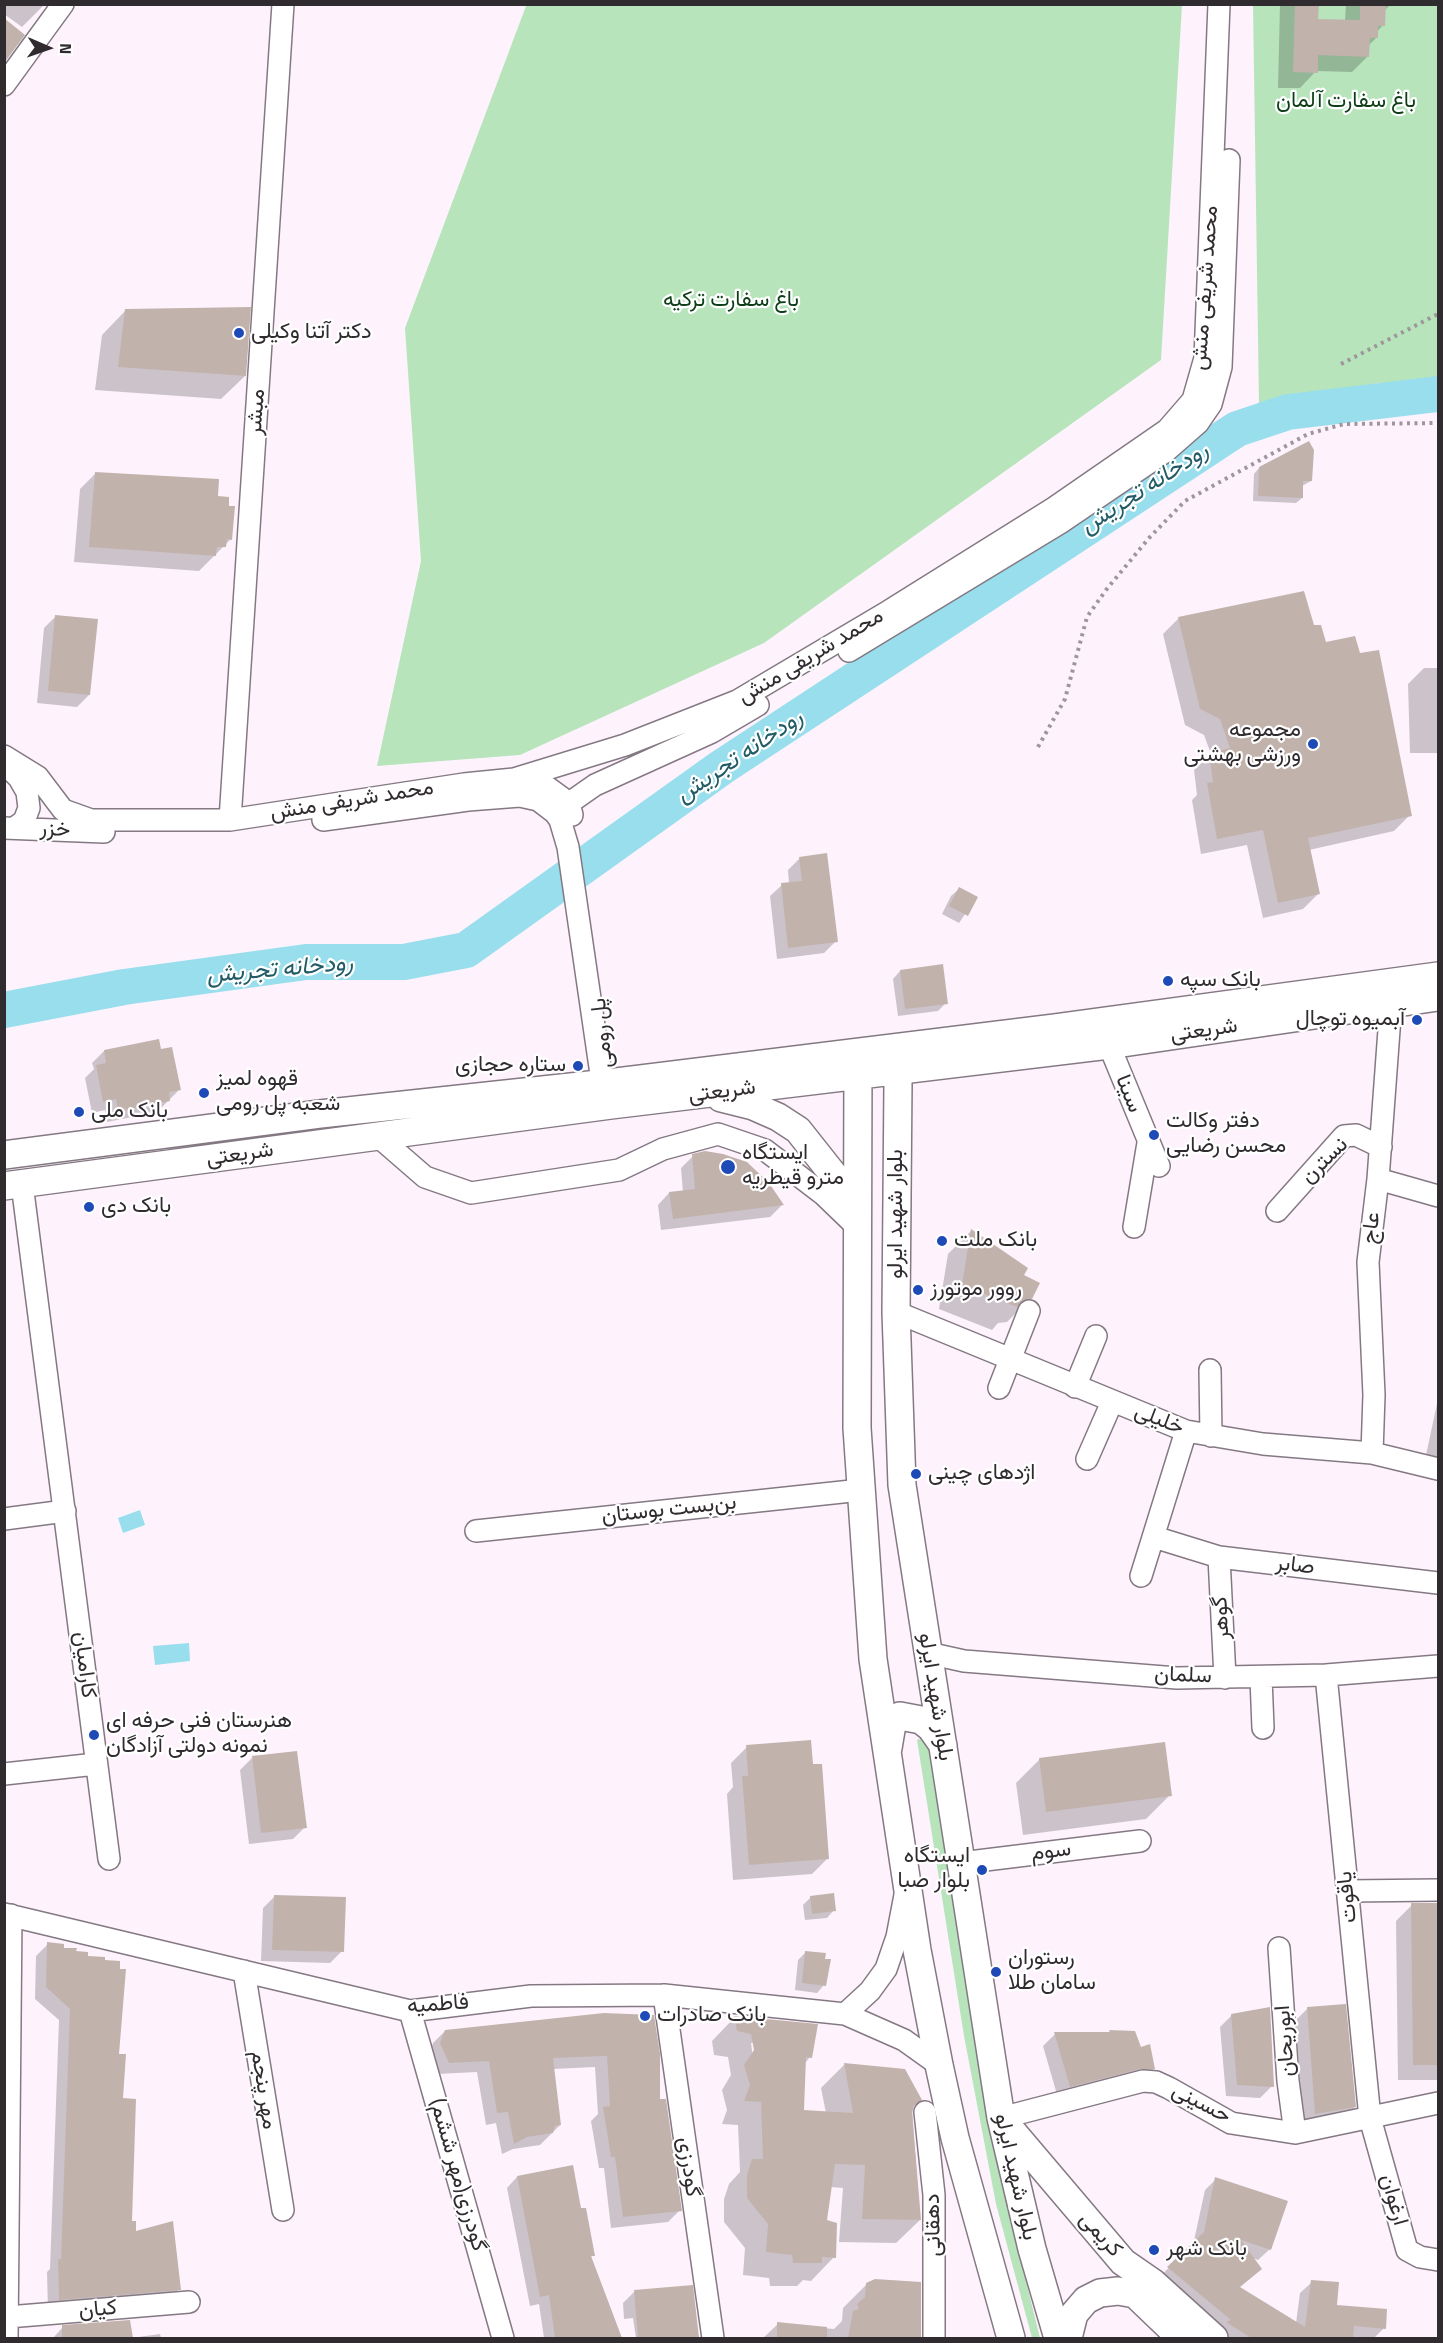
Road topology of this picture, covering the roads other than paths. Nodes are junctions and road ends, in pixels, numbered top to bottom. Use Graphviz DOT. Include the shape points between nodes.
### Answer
graph roads {
  1 [pos="63,4"];
  2 [pos="284,4"];
  3 [pos="1219,4"];
  4 [pos="1233,4"];
  5 [pos="4,85"];
  6 [pos="4,756"];
  7 [pos="4,763"];
  8 [pos="517,788"];
  9 [pos="562,808"];
  10 [pos="230,820"];
  11 [pos="9,828"];
  12 [pos="105,832"];
  13 [pos="1438,976"];
  14 [pos="1438,997"];
  15 [pos="1391,1003"];
  16 [pos="1108,1044"];
  17 [pos="895,1059"];
  18 [pos="858,1063"];
  19 [pos="608,1083"];
  20 [pos="708,1095"];
  21 [pos="380,1138"];
  22 [pos="1148,1143"];
  23 [pos="1381,1147"];
  24 [pos="4,1155"];
  25 [pos="1159,1166"];
  26 [pos="1378,1179"];
  27 [pos="13,1185"];
  28 [pos="1438,1196"];
  29 [pos="1278,1211"];
  30 [pos="858,1227"];
  31 [pos="1134,1227"];
  32 [pos="1029,1311"];
  33 [pos="896,1312"];
  34 [pos="1096,1336"];
  35 [pos="1010,1360"];
  36 [pos="1210,1370"];
  37 [pos="1075,1387"];
  38 [pos="999,1388"];
  39 [pos="1112,1402"];
  40 [pos="1186,1431"];
  41 [pos="1211,1436"];
  42 [pos="1372,1453"];
  43 [pos="1087,1459"];
  44 [pos="1438,1469"];
  45 [pos="861,1490"];
  46 [pos="65,1510"];
  47 [pos="4,1519"];
  48 [pos="476,1531"];
  49 [pos="1154,1537"];
  50 [pos="1219,1557"];
  51 [pos="1141,1576"];
  52 [pos="1438,1583"];
  53 [pos="928,1653"];
  54 [pos="1438,1666"];
  55 [pos="1326,1675"];
  56 [pos="1225,1678"];
  57 [pos="1261,1678"];
  58 [pos="1263,1728"];
  59 [pos="943,1746"];
  60 [pos="888,1757"];
  61 [pos="96,1764"];
  62 [pos="4,1774"];
  63 [pos="1140,1841"];
  64 [pos="109,1859"];
  65 [pos="961,1863"];
  66 [pos="907,1886"];
  67 [pos="1438,1890"];
  68 [pos="1348,1891"];
  69 [pos="8,1915"];
  70 [pos="1279,1948"];
  71 [pos="244,1971"];
  72 [pos="664,1995"];
  73 [pos="410,2011"];
  74 [pos="845,2014"];
  75 [pos="939,2065"];
  76 [pos="1438,2103"];
  77 [pos="925,2112"];
  78 [pos="1001,2118"];
  79 [pos="1370,2118"];
  80 [pos="1295,2133"];
  81 [pos="283,2210"];
  82 [pos="1438,2260"];
  83 [pos="189,2302"];
  84 [pos="7,2306"];
  85 [pos="8,2338"];
  86 [pos="503,2338"];
  87 [pos="713,2338"];
  88 [pos="934,2338"];
  89 [pos="1011,2338"];
  90 [pos="1058,2338"];
  91 [pos="1068,2338"];
  92 [pos="1181,2338"];
  93 [pos="1214,2338"];
  1 -- 5 [label="street"];
  2 -- 10 [label="street, مبشر"];
  3 -- 8 [label="street, محمد شریفی منش" via="1205,358 1193,400 1181,416 1167,430 1054,508 737,701"];
  4 -- 9 [label="street, محمد شریفی منش" via="1221,367 1211,404 1198,423 1166,451 1060,523 896,624 712,732 595,785"];
  6 -- 10 [label="street, محمد شریفی منش" via="38,777 63,810 91,820"];
  7 -- 11 [label="street" via="20,778 29,808 24,821"];
  8 -- 9 [label="street" via="547,787"];
  8 -- 10 [label="street, محمد شریفی منش" via="464,784"];
  8 -- 12 [label="street, محمد شریفی منش" via="468,800 231,832"];
  9 -- 19 [label="street, پل رومی" via="575,847"];
  11 -- 12 [label="street, خزر"];
  13 -- 17 [label="main road, شریعتی"];
  14 -- 15 [label="main road, شریعتی"];
  15 -- 16 [label="main road, شریعتی"];
  15 -- 23 [label="street, عاج"];
  16 -- 17 [label="main road, شریعتی"];
  16 -- 22 [label="street, سینا"];
  17 -- 18 [label="main road, شریعتی"];
  17 -- 33 [label="main road, بلوار شهید ایرلو"];
  18 -- 19 [label="main road, شریعتی"];
  18 -- 20 [label="main road, شریعتی"];
  18 -- 30 [label="main road, بلوار شهید ایرلو"];
  19 -- 24 [label="main road, شریعتی" via="320,1114"];
  20 -- 21 [label="main road, شریعتی"];
  20 -- 30 [label="main road" via="753,1106 798,1130 836,1178"];
  21 -- 27 [label="main road, شریعتی"];
  21 -- 30 [label="street" via="425,1177 471,1192 619,1170 663,1149 718,1134 765,1150"];
  22 -- 25 [label="street, سینا"];
  22 -- 31 [label="street"];
  23 -- 26 [label="street, عاج"];
  23 -- 29 [label="street, نسترن" via="1356,1135 1344,1136"];
  26 -- 28 [label="street"];
  26 -- 42 [label="street, عاج" via="1368,1262 1374,1395"];
  27 -- 46 [label="street, کارامیان"];
  30 -- 45 [label="main road, بلوار شهید ایرلو" via="856,1428"];
  32 -- 35 [label="street"];
  33 -- 35 [label="street, خلیلی"];
  33 -- 53 [label="main road, بلوار شهید ایرلو" via="902,1485"];
  34 -- 37 [label="street"];
  35 -- 37 [label="street, خلیلی"];
  35 -- 38 [label="street"];
  36 -- 41 [label="street"];
  37 -- 39 [label="street, خلیلی"];
  39 -- 40 [label="street, خلیلی"];
  39 -- 43 [label="street"];
  40 -- 41 [label="street, خلیلی"];
  40 -- 49 [label="street"];
  41 -- 42 [label="street, خلیلی"];
  42 -- 44 [label="street, خلیلی"];
  45 -- 48 [label="street, بن‌بست بوستان"];
  45 -- 60 [label="main road, بلوار شهید ایرلو" via="873,1659"];
  46 -- 47 [label="street"];
  46 -- 61 [label="street, کارامیان"];
  49 -- 50 [label="street, صابر"];
  49 -- 51 [label="street"];
  50 -- 52 [label="street, صابر"];
  50 -- 56 [label="street, گوهر"];
  53 -- 56 [label="street, سلمان" via="964,1661 1177,1678"];
  53 -- 59 [label="main road, بلوار شهید ایرلو"];
  54 -- 55 [label="street, سلمان"];
  55 -- 57 [label="street, سلمان"];
  55 -- 68 [label="street, یاقوت"];
  56 -- 57 [label="street, سلمان"];
  57 -- 58 [label="street"];
  59 -- 60 [label="main road" via="921,1720 900,1716 891,1730"];
  59 -- 65 [label="main road, بلوار شهید ایرلو"];
  60 -- 66 [label="main road, بلوار شهید ایرلو"];
  61 -- 62 [label="street"];
  61 -- 64 [label="street, کارامیان"];
  63 -- 65 [label="street, سوم"];
  65 -- 78 [label="main road, بلوار شهید ایرلو"];
  66 -- 74 [label="street" via="886,1969"];
  66 -- 75 [label="main road, بلوار شهید ایرلو"];
  67 -- 68 [label="street"];
  68 -- 79 [label="street, یاقوت"];
  69 -- 71 [label="street, فاطمیه"];
  69 -- 84 [label="street"];
  70 -- 80 [label="street, ابوریحان"];
  71 -- 73 [label="street, فاطمیه"];
  71 -- 81 [label="street, مهر پنجم"];
  72 -- 73 [label="street, فاطمیه" via="531,1996"];
  72 -- 74 [label="street, فاطمیه"];
  72 -- 87 [label="street, گودرزی"];
  73 -- 86 [label="street, گودرزی(مهر ششم)"];
  74 -- 75 [label="street, فاطمیه" via="904,2040"];
  75 -- 89 [label="main road, بلوار شهید ایرلو" via="955,2138"];
  76 -- 79 [label="street, حسینی"];
  77 -- 88 [label="street, دهقانی" via="934,2195"];
  78 -- 80 [label="street, حسینی" via="1143,2081 1156,2082 1231,2123"];
  78 -- 90 [label="main road, بلوار شهید ایرلو"];
  78 -- 93 [label="main road, کریمی" via="1123,2262 1152,2282"];
  79 -- 80 [label="street, حسینی"];
  79 -- 82 [label="street, ارغوان" via="1407,2250"];
  83 -- 84 [label="street, کیان"];
  84 -- 85 [label="street"];
  91 -- 92 [label="main road, کریمی" via="1074,2314 1086,2300 1118,2291 1135,2295"];
}
